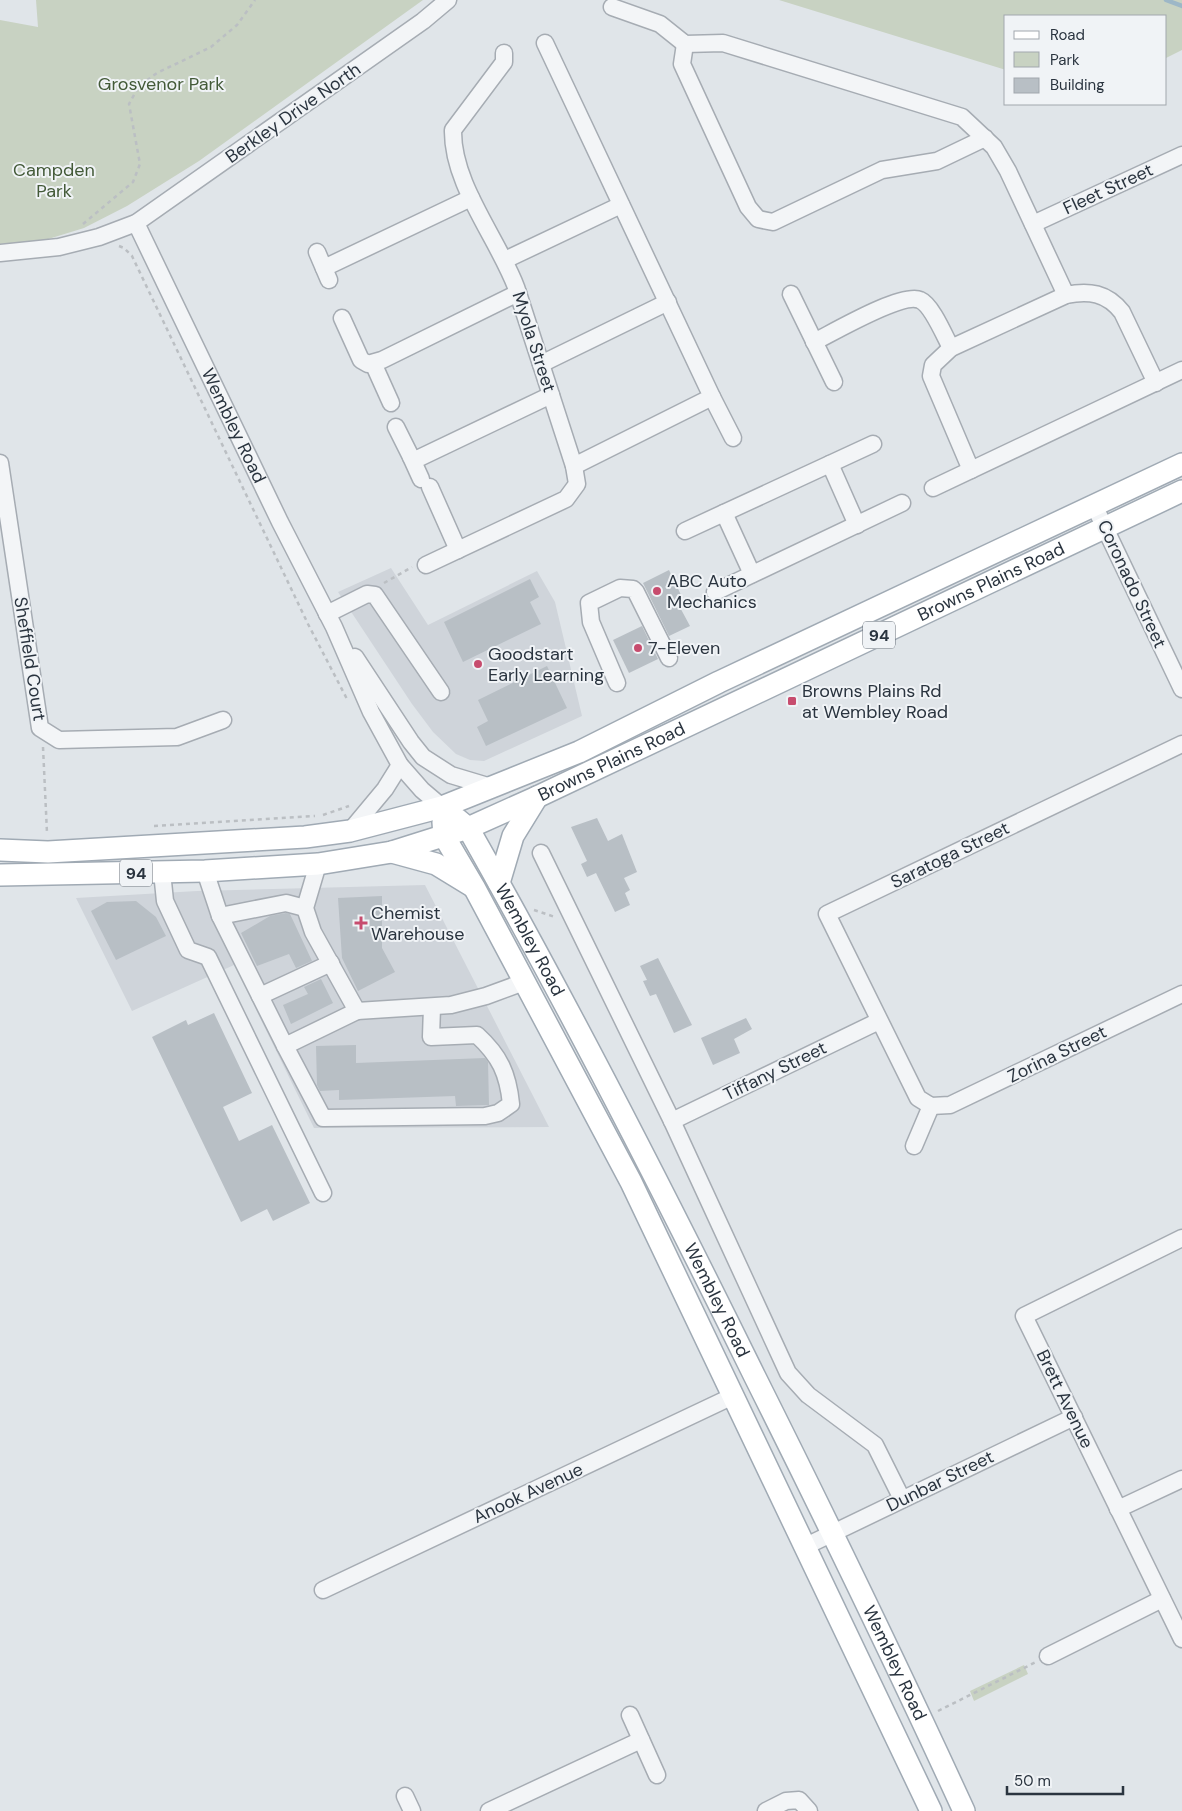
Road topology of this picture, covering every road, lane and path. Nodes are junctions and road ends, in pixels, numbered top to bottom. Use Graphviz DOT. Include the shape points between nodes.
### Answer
graph roads {
  1 [pos="255,0"];
  2 [pos="448,0"];
  3 [pos="612,7"];
  4 [pos="545,43"];
  5 [pos="685,44"];
  6 [pos="504,53"];
  7 [pos="985,138"];
  8 [pos="1182,154"];
  9 [pos="471,198"];
  10 [pos="621,204"];
  11 [pos="136,223"];
  12 [pos="1034,224"];
  13 [pos="82,225"];
  14 [pos="112,246"];
  15 [pos="317,252"];
  16 [pos="0,253"];
  17 [pos="505,260"];
  18 [pos="518,293"];
  19 [pos="791,294"];
  20 [pos="1066,296"];
  21 [pos="668,302"];
  22 [pos="342,318"];
  23 [pos="814,342"];
  24 [pos="952,348"];
  25 [pos="372,362"];
  26 [pos="541,364"];
  27 [pos="1182,370"];
  28 [pos="834,382"];
  29 [pos="1156,383"];
  30 [pos="552,395"];
  31 [pos="712,396"];
  32 [pos="391,403"];
  33 [pos="396,427"];
  34 [pos="733,438"];
  35 [pos="873,444"];
  36 [pos="411,457"];
  37 [pos="0,463"];
  38 [pos="830,464"];
  39 [pos="1182,464"];
  40 [pos="574,466"];
  41 [pos="971,470"];
  42 [pos="933,488"];
  43 [pos="1182,491"];
  44 [pos="902,504"];
  45 [pos="1094,505"];
  46 [pos="724,513"];
  47 [pos="857,525"];
  48 [pos="1105,528"];
  49 [pos="685,530"];
  50 [pos="458,550"];
  51 [pos="426,565"];
  52 [pos="752,574"];
  53 [pos="715,592"];
  54 [pos="367,594"];
  55 [pos="331,620"];
  56 [pos="669,658"];
  57 [pos="617,683"];
  58 [pos="1182,689"];
  59 [pos="440,692"];
  60 [pos="348,702"];
  61 [pos="223,720"];
  62 [pos="40,728"];
  63 [pos="1182,744"];
  64 [pos="400,765"];
  65 [pos="590,771"];
  66 [pos="491,787"];
  67 [pos="537,797"];
  68 [pos="352,804"];
  69 [pos="442,806"];
  70 [pos="145,826"];
  71 [pos="468,828"];
  72 [pos="350,831"];
  73 [pos="57,832"];
  74 [pos="38,833"];
  75 [pos="47,833"];
  76 [pos="444,836"];
  77 [pos="0,850"];
  78 [pos="392,852"];
  79 [pos="541,853"];
  80 [pos="318,864"];
  81 [pos="206,871"];
  82 [pos="162,872"];
  83 [pos="0,875"];
  84 [pos="474,886"];
  85 [pos="504,892"];
  86 [pos="305,908"];
  87 [pos="220,916"];
  88 [pos="576,925"];
  89 [pos="331,963"];
  90 [pos="524,982"];
  91 [pos="1182,994"];
  92 [pos="260,996"];
  93 [pos="432,1007"];
  94 [pos="357,1010"];
  95 [pos="879,1021"];
  96 [pos="285,1046"];
  97 [pos="931,1106"];
  98 [pos="672,1121"];
  99 [pos="914,1146"];
  100 [pos="322,1193"];
  101 [pos="1182,1238"];
  102 [pos="733,1396"];
  103 [pos="1074,1417"];
  104 [pos="1182,1479"];
  105 [pos="902,1500"];
  106 [pos="1118,1509"];
  107 [pos="833,1533"];
  108 [pos="806,1546"];
  109 [pos="323,1590"];
  110 [pos="1162,1598"];
  111 [pos="1182,1640"];
  112 [pos="1048,1656"];
  113 [pos="630,1715"];
  114 [pos="922,1719"];
  115 [pos="641,1740"];
  116 [pos="657,1775"];
  117 [pos="489,1811"];
  118 [pos="766,1811"];
  119 [pos="810,1811"];
  120 [pos="931,1811"];
  121 [pos="964,1811"];
  1 -- 13 [label="path" via="237,25 211,47 139,86 129,104 140,164 133,182"];
  2 -- 11 [label="street, Berkley Drive North" via="423,21"];
  3 -- 5 [label="street" via="660,24"];
  4 -- 10 [label="street"];
  5 -- 7 [label="street" via="723,43 962,117"];
  5 -- 7 [label="street" via="682,64 748,207 758,219 772,222 882,170 937,161"];
  6 -- 9 [label="street, Myola Street" via="504,62 452,130 452,144"];
  7 -- 12 [label="street" via="1008,171"];
  8 -- 12 [label="street, Fleet Street"];
  9 -- 15 [label="street" via="327,274"];
  9 -- 17 [label="street, Myola Street"];
  10 -- 17 [label="street"];
  10 -- 21 [label="street"];
  11 -- 16 [label="street, Berkley Drive North" via="60,247"];
  11 -- 55 [label="street, Wembley Road" via="280,522"];
  12 -- 20 [label="street"];
  14 -- 60 [label="path" via="124,248 132,256"];
  17 -- 18 [label="street, Myola Street"];
  18 -- 25 [label="street"];
  18 -- 26 [label="street, Myola Street"];
  19 -- 23 [label="street"];
  20 -- 24 [label="street"];
  20 -- 29 [label="street" via="1080,292 1098,294 1114,302"];
  21 -- 26 [label="street"];
  21 -- 31 [label="street"];
  22 -- 25 [label="street" via="361,360 368,364"];
  23 -- 24 [label="street" via="895,302 910,298 922,300 929,308"];
  23 -- 28 [label="street"];
  24 -- 41 [label="street" via="933,365 931,376"];
  25 -- 32 [label="street"];
  26 -- 30 [label="street, Myola Street"];
  27 -- 29 [label="street"];
  29 -- 41 [label="street"];
  30 -- 36 [label="street" via="429,455 417,459"];
  30 -- 40 [label="street, Myola Street"];
  31 -- 34 [label="street"];
  31 -- 40 [label="street"];
  33 -- 36 [label="street"];
  35 -- 38 [label="street"];
  36 -- 50 [label="street"];
  37 -- 62 [label="street, Sheffield Court"];
  38 -- 46 [label="street"];
  38 -- 47 [label="street"];
  39 -- 45 [label="main road, Browns Plains Road / 94"];
  40 -- 50 [label="street, Myola Street" via="577,484 566,499"];
  41 -- 42 [label="street"];
  43 -- 48 [label="main road, Browns Plains Road / 94"];
  44 -- 47 [label="street"];
  45 -- 48 [label="street, Coronado Street"];
  45 -- 66 [label="main road, Browns Plains Road / 94" via="719,682 579,752"];
  46 -- 49 [label="street"];
  46 -- 52 [label="street"];
  47 -- 52 [label="street"];
  48 -- 58 [label="street, Coronado Street"];
  48 -- 65 [label="main road, Browns Plains Road / 94"];
  50 -- 51 [label="street, Myola Street"];
  51 -- 54 [label="path" via="417,565 396,575"];
  52 -- 53 [label="street"];
  54 -- 55 [label="street"];
  54 -- 59 [label="street" via="375,595"];
  55 -- 64 [label="street, Wembley Road" via="371,712"];
  55 -- 66 [label="street, Wembley Road" via="423,757 451,775"];
  56 -- 57 [label="street" via="636,592 620,588 589,603 590,622"];
  61 -- 62 [label="street, Sheffield Court" via="177,737 59,740"];
  62 -- 75 [label="path"];
  63 -- 95 [label="street, Saratoga Street" via="827,914"];
  64 -- 69 [label="street, Wembley Road" via="422,790"];
  64 -- 72 [label="street" via="386,789"];
  65 -- 67 [label="main road, Browns Plains Road / 94"];
  65 -- 69 [label="main road" via="565,774 504,798"];
  66 -- 69 [label="main road, Browns Plains Road / 94"];
  67 -- 71 [label="main road, Browns Plains Road / 94"];
  67 -- 85 [label="main road" via="512,836"];
  68 -- 70 [label="path" via="321,815"];
  69 -- 71 [label="main road, Wembley Road"];
  69 -- 72 [label="main road, Browns Plains Road / 94"];
  69 -- 76 [label="main road, Wembley Road"];
  71 -- 76 [label="main road, Browns Plains Road / 94"];
  71 -- 85 [label="main road, Wembley Road"];
  72 -- 77 [label="main road, Browns Plains Road / 94" via="306,838 48,852"];
  73 -- 75 [label="path"];
  74 -- 75 [label="path"];
  76 -- 78 [label="main road, Browns Plains Road / 94"];
  76 -- 84 [label="main road, Wembley Road"];
  78 -- 80 [label="main road, Browns Plains Road / 94"];
  78 -- 84 [label="main road" via="436,864"];
  79 -- 88 [label="street, Wembley Road"];
  80 -- 81 [label="main road, Browns Plains Road / 94"];
  80 -- 86 [label="street"];
  81 -- 82 [label="main road, Browns Plains Road / 94"];
  81 -- 87 [label="street"];
  82 -- 83 [label="main road, Browns Plains Road / 94"];
  82 -- 100 [label="street" via="165,901 188,950 208,957"];
  84 -- 90 [label="main road, Wembley Road"];
  85 -- 88 [label="path"];
  85 -- 107 [label="main road, Wembley Road" via="654,1172"];
  86 -- 87 [label="street" via="286,903"];
  86 -- 89 [label="street" via="313,932"];
  87 -- 92 [label="street"];
  88 -- 98 [label="street, Wembley Road"];
  89 -- 92 [label="street"];
  89 -- 94 [label="street"];
  90 -- 93 [label="street" via="465,1002"];
  90 -- 102 [label="main road, Wembley Road" via="631,1182"];
  91 -- 97 [label="street, Zorina Street" via="950,1105"];
  92 -- 96 [label="street"];
  93 -- 94 [label="street"];
  93 -- 96 [label="street" via="431,1037 477,1035 492,1048 508,1079 510,1104 498,1113 485,1116 323,1118"];
  94 -- 96 [label="street"];
  95 -- 97 [label="street" via="918,1098"];
  95 -- 98 [label="street, Tiffany Street"];
  97 -- 99 [label="street"];
  98 -- 105 [label="street, Wembley Road" via="788,1373 808,1394 875,1445"];
  101 -- 103 [label="street, Brett Avenue" via="1024,1316"];
  102 -- 108 [label="main road, Wembley Road"];
  102 -- 109 [label="street, Anook Avenue"];
  103 -- 105 [label="street, Dunbar Street"];
  103 -- 106 [label="street, Brett Avenue"];
  104 -- 106 [label="street"];
  105 -- 107 [label="street, Dunbar Street"];
  106 -- 110 [label="street, Brett Avenue"];
  107 -- 108 [label="street, Dunbar Street"];
  107 -- 114 [label="main road, Wembley Road"];
  108 -- 120 [label="main road, Wembley Road"];
  110 -- 111 [label="street, Brett Avenue"];
  110 -- 112 [label="street"];
  112 -- 114 [label="path"];
  113 -- 115 [label="street"];
  114 -- 121 [label="main road, Wembley Road"];
  115 -- 116 [label="street"];
  115 -- 117 [label="street"];
  118 -- 119 [label="street" via="786,1801 799,1800"];
}
